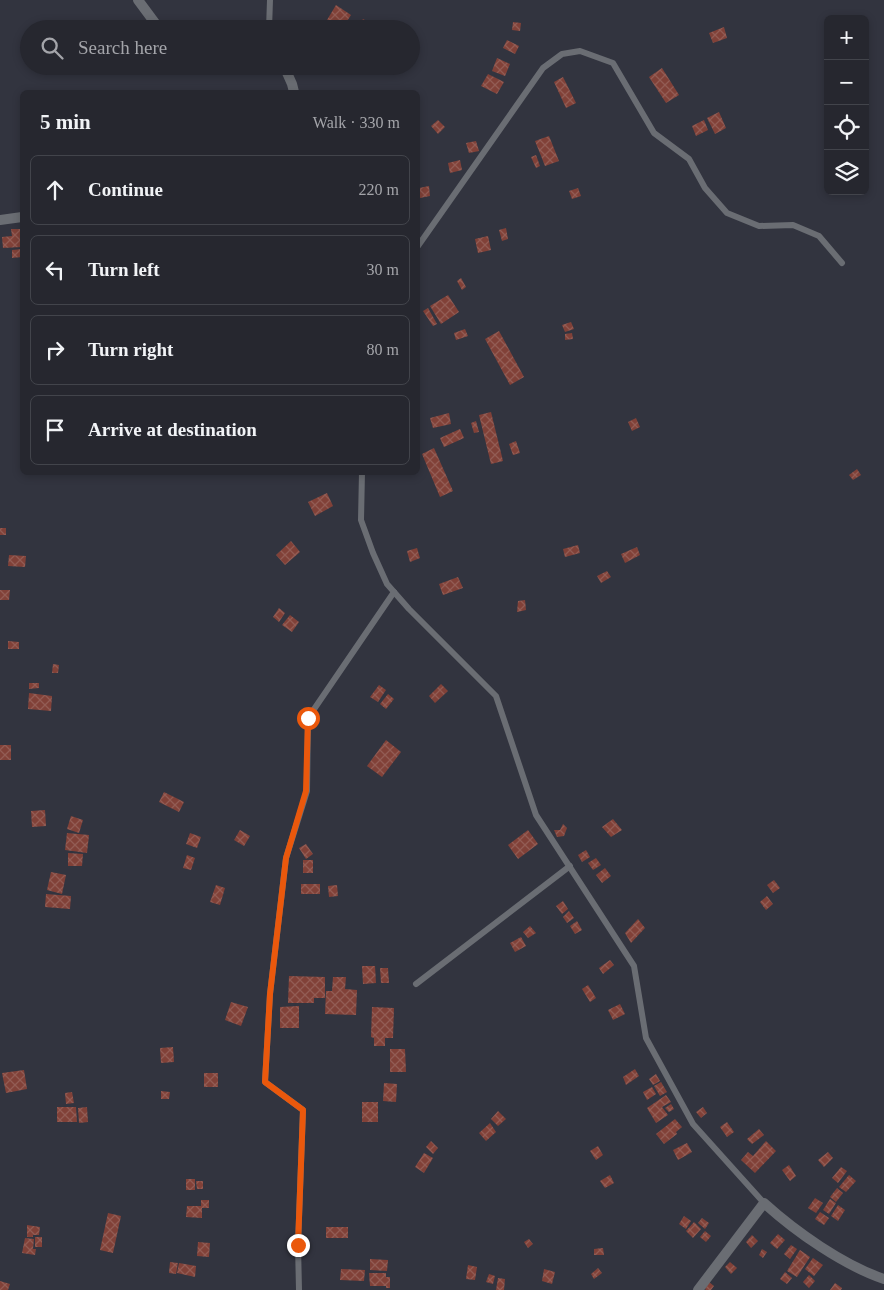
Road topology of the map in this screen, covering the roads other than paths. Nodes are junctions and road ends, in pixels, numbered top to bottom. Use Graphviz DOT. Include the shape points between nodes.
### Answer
graph roads {
  1 [pos="138,0"];
  2 [pos="270,0"];
  3 [pos="153,20"];
  4 [pos="269,20"];
  5 [pos="288,75"];
  6 [pos="294,90"];
  7 [pos="20,217"];
  8 [pos="0,220"];
  9 [pos="420,243"];
  10 [pos="842,263"];
  11 [pos="362,475"];
  12 [pos="394,592"];
  13 [pos="570,866"];
  14 [pos="416,984"];
  15 [pos="764,1203"];
  16 [pos="884,1280"];
  17 [pos="299,1290"];
  18 [pos="698,1290"];
  1 -- 3 [label="street"];
  2 -- 4 [label="lane"];
  5 -- 6 [label="street"];
  7 -- 8 [label="street"];
  9 -- 10 [label="lane" via="544,68 562,54 580,51 613,63 654,133 689,159 705,188 728,213 759,226 793,225 819,236"];
  11 -- 12 [label="lane" via="361,520 387,584"];
  12 -- 13 [label="lane" via="496,696 536,815"];
  12 -- 17 [label="lane" via="308,718 306,791 286,858 270,994 265,1082 303,1110"];
  13 -- 14 [label="lane"];
  13 -- 15 [label="lane" via="634,966 646,1038 694,1124"];
  15 -- 16 [label="street" via="795,1229 862,1272"];
  15 -- 18 [label="street"];
}
